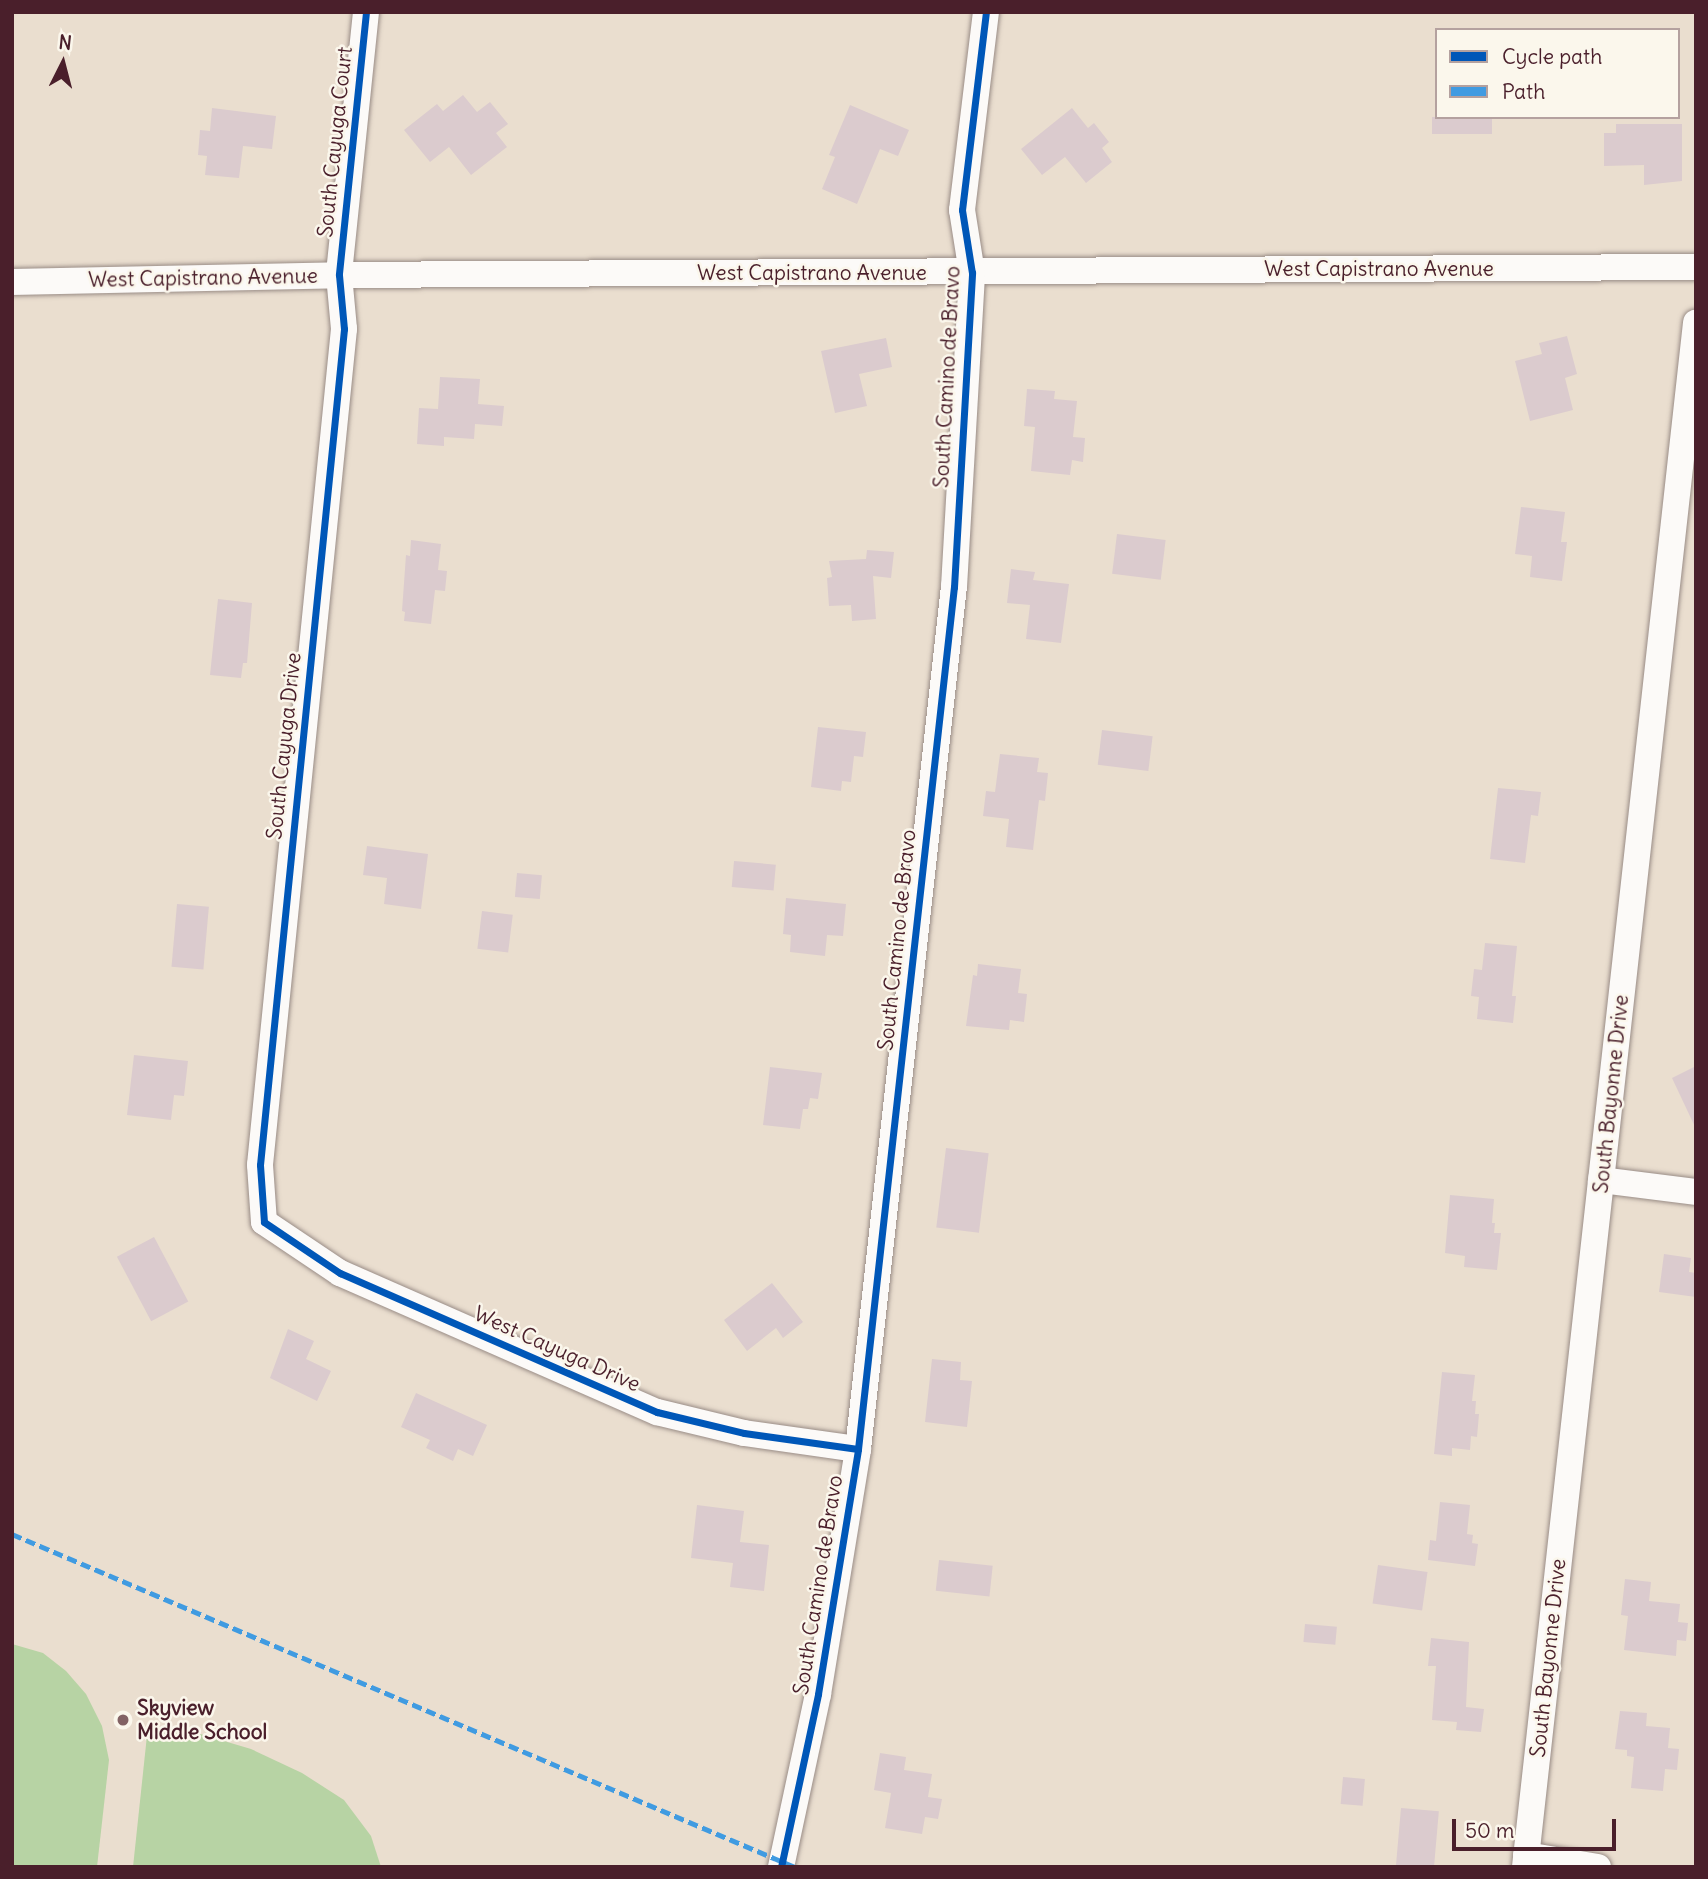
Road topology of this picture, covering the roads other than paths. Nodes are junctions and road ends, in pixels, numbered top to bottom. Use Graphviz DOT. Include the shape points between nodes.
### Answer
graph roads {
  1 [pos="366,12"];
  2 [pos="986,12"];
  3 [pos="1696,267"];
  4 [pos="972,272"];
  5 [pos="339,275"];
  6 [pos="12,282"];
  7 [pos="1696,322"];
  8 [pos="1601,1180"];
  9 [pos="1696,1192"];
  10 [pos="264,1222"];
  11 [pos="858,1449"];
  12 [pos="1526,1861"];
  13 [pos="781,1867"];
  14 [pos="1598,1867"];
  1 -- 5 [label="street, South Cayuga Court"];
  2 -- 4 [label="street, South Camino de Bravo" via="962,210"];
  3 -- 4 [label="street, West Capistrano Avenue"];
  4 -- 5 [label="street, West Capistrano Avenue"];
  4 -- 11 [label="street, South Camino de Bravo" via="954,587"];
  5 -- 6 [label="street, West Capistrano Avenue"];
  5 -- 10 [label="street, South Cayuga Drive" via="344,329 260,1165"];
  7 -- 8 [label="street, South Bayonne Drive"];
  8 -- 9 [label="street"];
  8 -- 12 [label="street, South Bayonne Drive"];
  10 -- 11 [label="street, West Cayuga Drive" via="340,1273 657,1412 744,1433"];
  11 -- 13 [label="street, South Camino de Bravo" via="818,1694"];
  12 -- 14 [label="street"];
}
